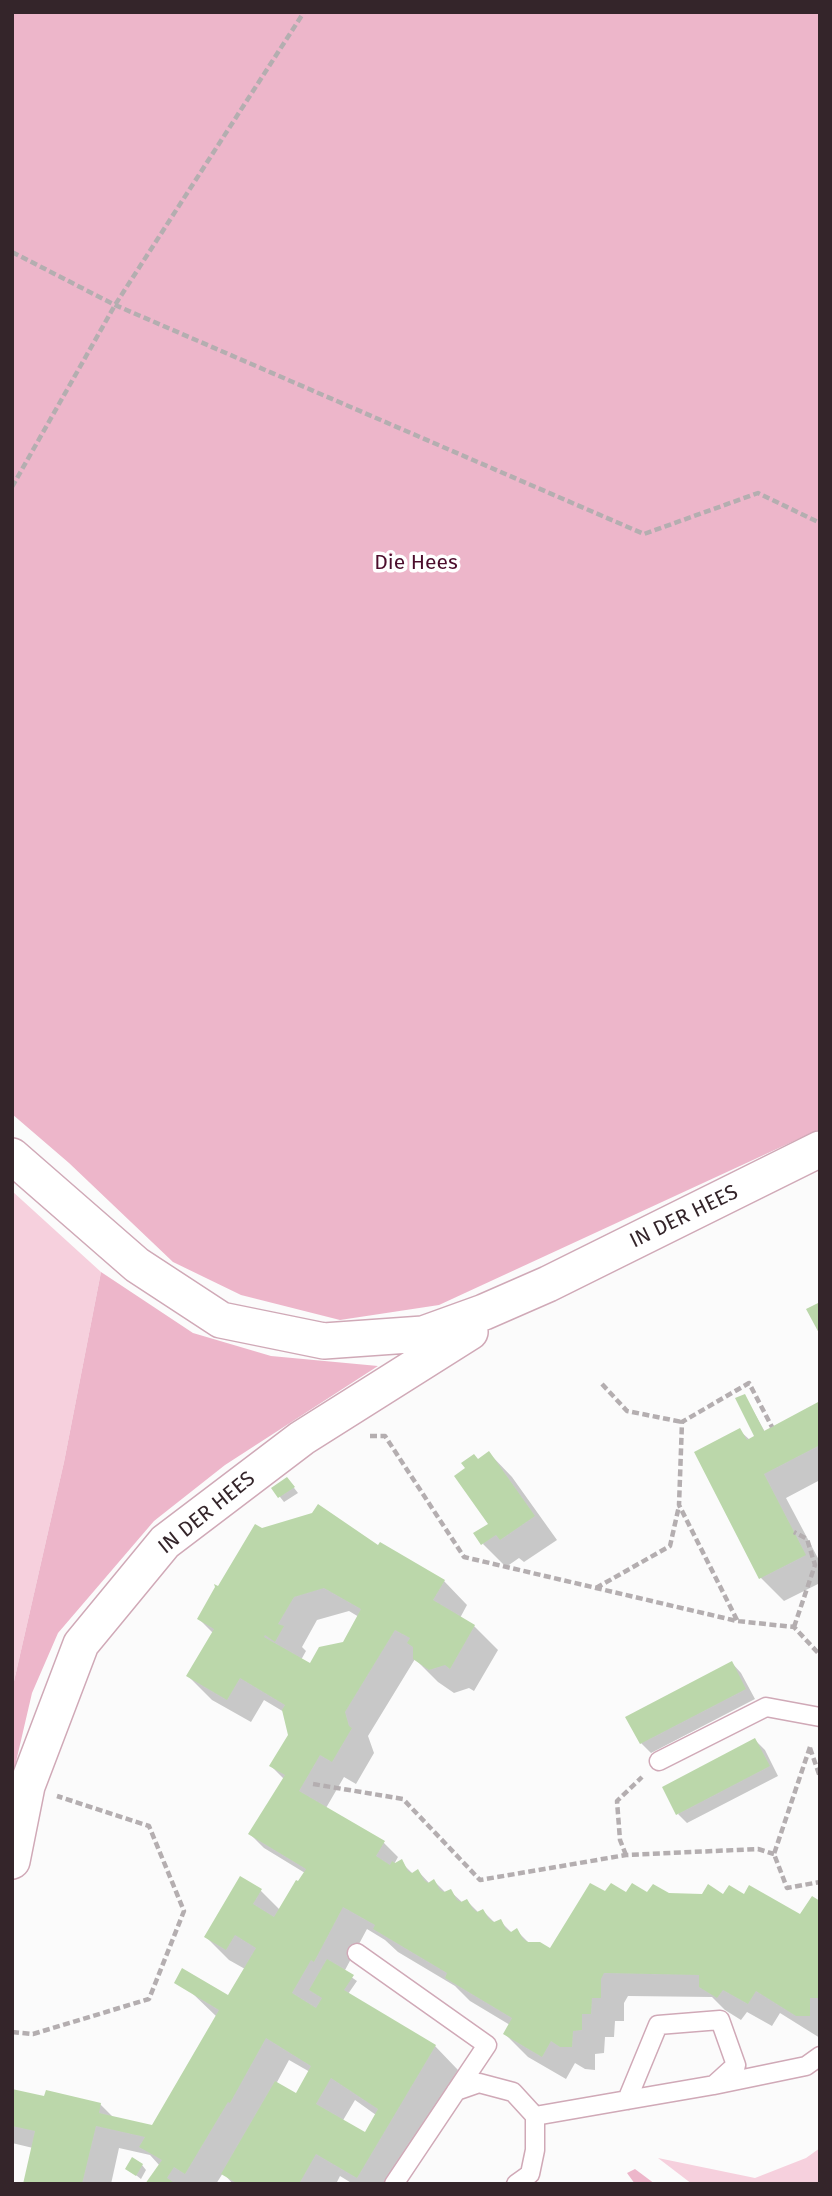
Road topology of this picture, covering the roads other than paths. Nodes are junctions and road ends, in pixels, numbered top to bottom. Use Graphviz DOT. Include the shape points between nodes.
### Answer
graph roads {
  1 [pos="820,1149"];
  2 [pos="12,1156"];
  3 [pos="548,1284"];
  4 [pos="820,1717"];
  5 [pos="659,1761"];
  6 [pos="12,1861"];
  7 [pos="357,1953"];
  8 [pos="820,2056"];
  9 [pos="714,2085"];
  10 [pos="456,2091"];
  11 [pos="627,2101"];
  12 [pos="535,2116"];
  13 [pos="394,2184"];
  14 [pos="517,2184"];
  1 -- 3 [label="street, IN DER HEES"];
  2 -- 3 [label="street, IN DER HEES" via="138,1265 220,1320 324,1341 422,1334"];
  3 -- 6 [label="street, IN DER HEES" via="302,1438 165,1542 80,1644 27,1786"];
  4 -- 5 [label="lane" via="766,1707"];
  7 -- 10 [label="lane" via="487,2045"];
  8 -- 9 [label="lane" via="806,2066"];
  9 -- 11 [label="lane"];
  9 -- 11 [label="lane" via="736,2065 720,2020 657,2025"];
  10 -- 12 [label="lane" via="479,2083 513,2092"];
  10 -- 13 [label="lane"];
  11 -- 12 [label="lane"];
  12 -- 14 [label="lane" via="530,2174"];
}
